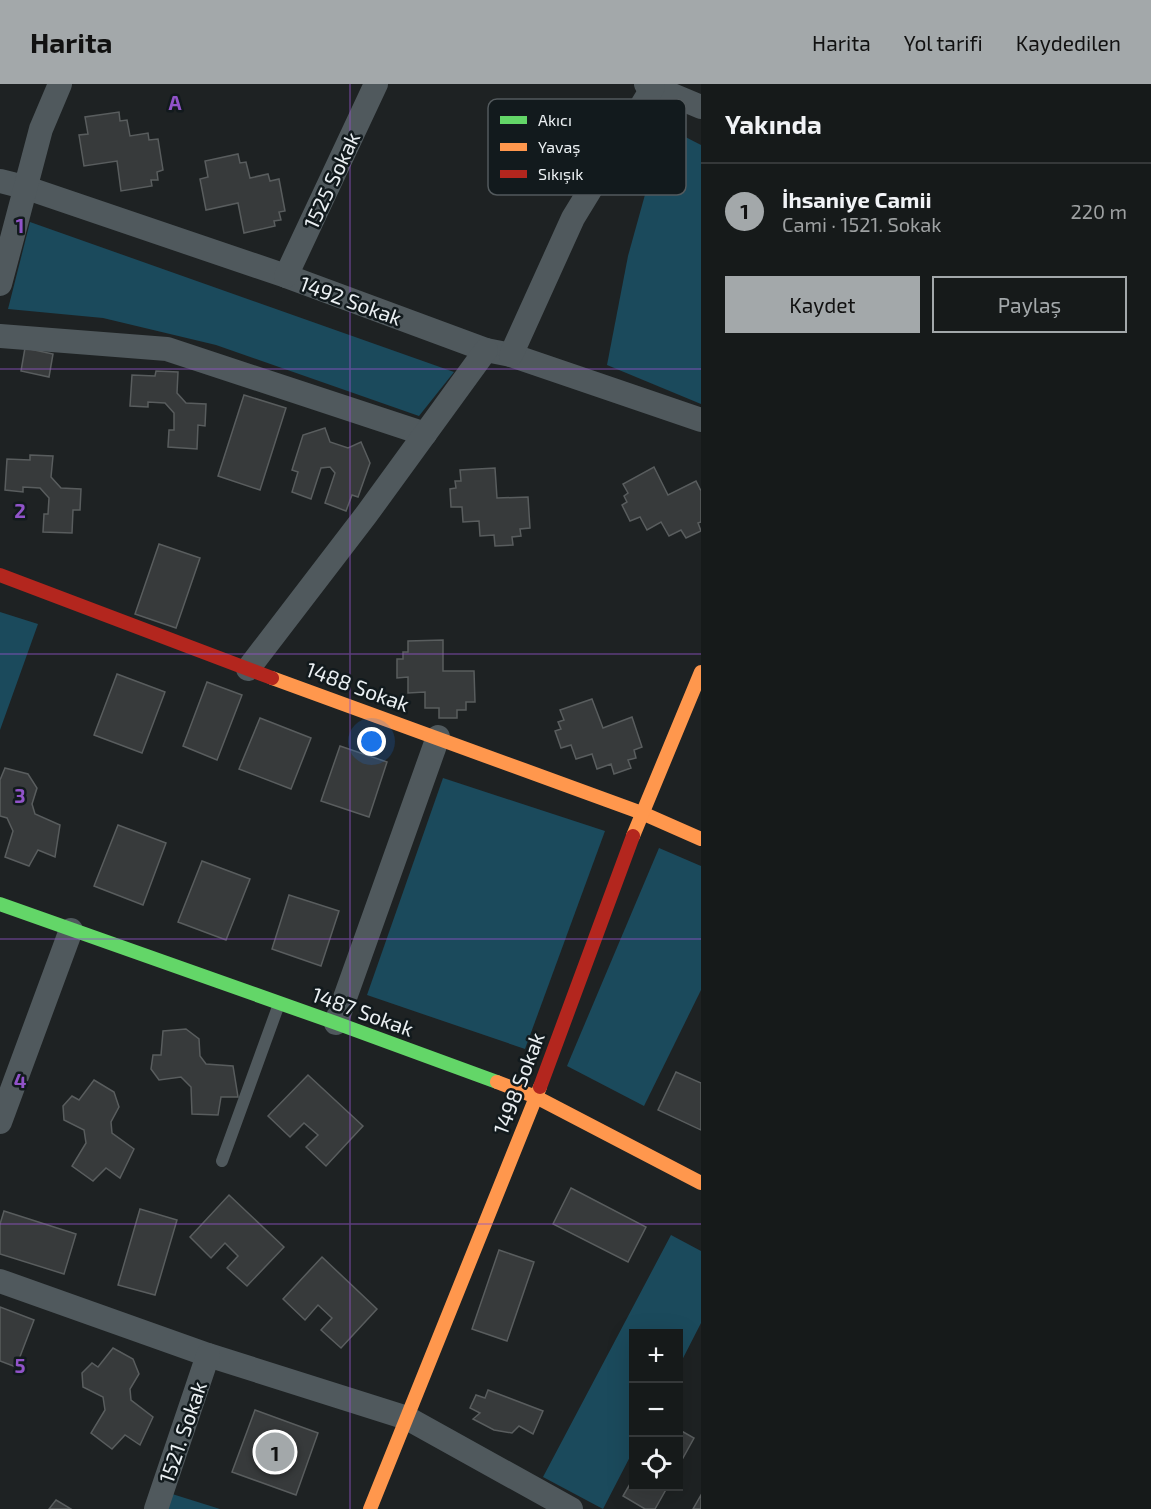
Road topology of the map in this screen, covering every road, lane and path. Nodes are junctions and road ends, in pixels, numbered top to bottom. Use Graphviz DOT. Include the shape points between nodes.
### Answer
graph roads {
  1 [pos="60,84"];
  2 [pos="376,84"];
  3 [pos="650,85"];
  4 [pos="642,99"];
  5 [pos="682,99"];
  6 [pos="686,101"];
  7 [pos="701,107"];
  8 [pos="0,182"];
  9 [pos="24,186"];
  10 [pos="586,195"];
  11 [pos="286,276"];
  12 [pos="0,284"];
  13 [pos="0,336"];
  14 [pos="486,350"];
  15 [pos="512,356"];
  16 [pos="701,420"];
  17 [pos="425,434"];
  18 [pos="0,575"];
  19 [pos="248,669"];
  20 [pos="701,672"];
  21 [pos="438,737"];
  22 [pos="642,813"];
  23 [pos="701,839"];
  24 [pos="0,904"];
  25 [pos="71,930"];
  26 [pos="279,1003"];
  27 [pos="336,1023"];
  28 [pos="536,1097"];
  29 [pos="0,1122"];
  30 [pos="222,1161"];
  31 [pos="701,1184"];
  32 [pos="0,1281"];
  33 [pos="208,1355"];
  34 [pos="407,1418"];
  35 [pos="156,1509"];
  36 [pos="370,1509"];
  37 [pos="571,1509"];
  1 -- 9 [label="street"];
  2 -- 11 [label="street, 1525 Sokak"];
  3 -- 4 [label="street"];
  3 -- 5 [label="street"];
  6 -- 7 [label="street"];
  8 -- 9 [label="street, 1492 Sokak"];
  9 -- 11 [label="street, 1492 Sokak"];
  9 -- 12 [label="street"];
  10 -- 15 [label="street"];
  11 -- 14 [label="street, 1492 Sokak"];
  13 -- 17 [label="street" via="167,349"];
  14 -- 15 [label="street, 1492 Sokak"];
  14 -- 17 [label="street"];
  15 -- 16 [label="street, 1492 Sokak"];
  17 -- 19 [label="street"];
  18 -- 19 [label="street, 1488 Sokak"];
  19 -- 21 [label="street, 1488 Sokak"];
  20 -- 22 [label="street, 1498 Sokak"];
  21 -- 22 [label="street, 1488 Sokak"];
  21 -- 27 [label="street"];
  22 -- 23 [label="street, 1488 Sokak"];
  22 -- 28 [label="street, 1498 Sokak"];
  24 -- 25 [label="street, 1487 Sokak"];
  25 -- 26 [label="street, 1487 Sokak"];
  25 -- 29 [label="street"];
  26 -- 27 [label="street, 1487 Sokak"];
  26 -- 30 [label="lane"];
  27 -- 28 [label="street, 1487 Sokak"];
  28 -- 31 [label="street, 1487 Sokak"];
  28 -- 34 [label="street, 1498 Sokak"];
  32 -- 33 [label="street"];
  33 -- 34 [label="street"];
  33 -- 35 [label="street, 1521. Sokak"];
  34 -- 36 [label="street, 1498 Sokak"];
  34 -- 37 [label="street"];
}
